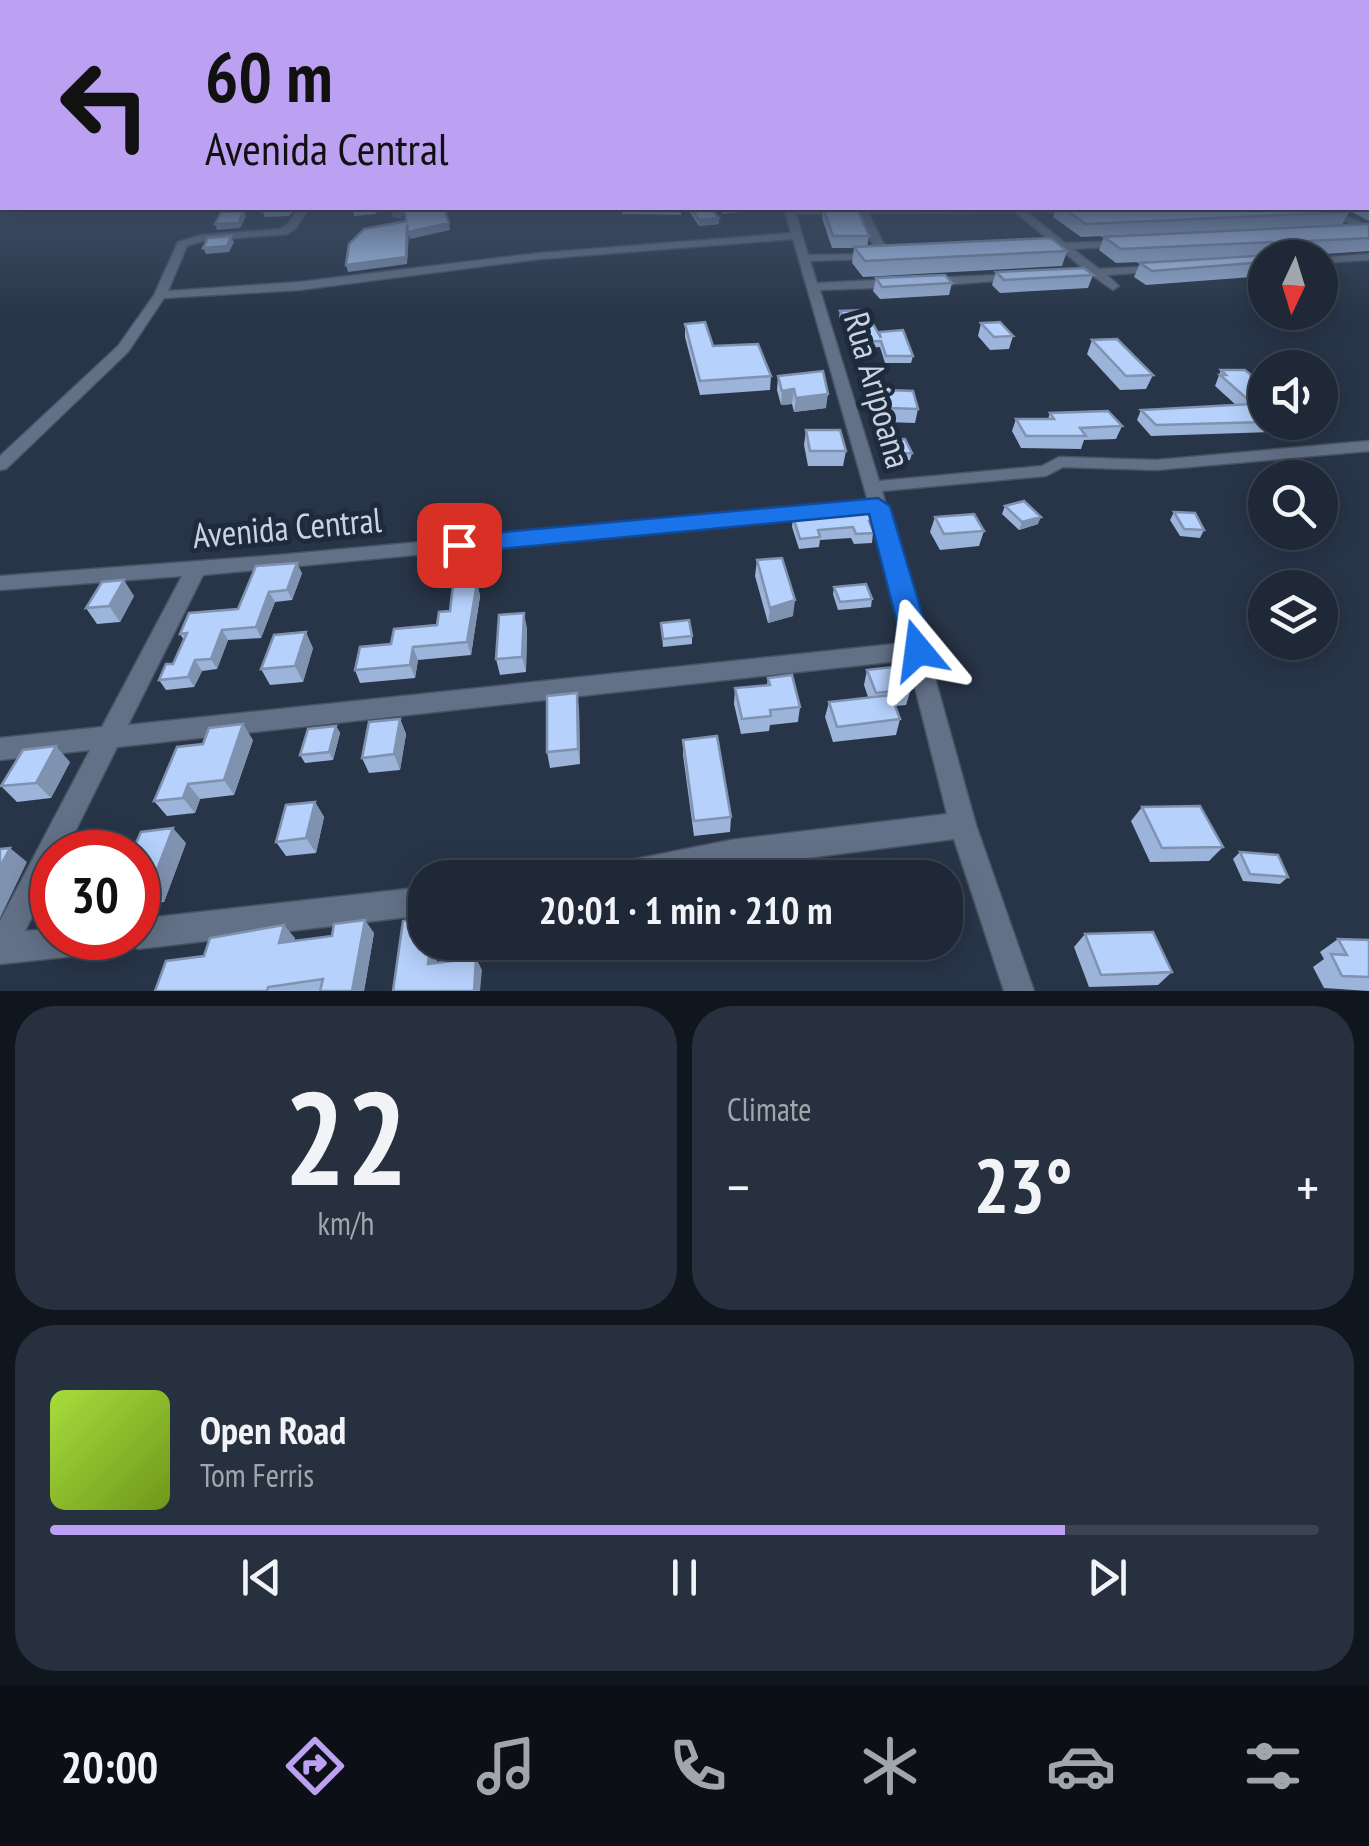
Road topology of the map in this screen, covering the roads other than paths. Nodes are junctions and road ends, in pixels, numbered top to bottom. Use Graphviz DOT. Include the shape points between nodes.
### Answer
graph roads {
  1 [pos="289,228"];
  2 [pos="794,228"];
  3 [pos="870,228"];
  4 [pos="1040,228"];
  5 [pos="1369,230"];
  6 [pos="1330,232"];
  7 [pos="795,236"];
  8 [pos="1139,242"];
  9 [pos="1062,246"];
  10 [pos="1023,248"];
  11 [pos="904,255"];
  12 [pos="884,256"];
  13 [pos="1369,257"];
  14 [pos="804,258"];
  15 [pos="1338,259"];
  16 [pos="1172,268"];
  17 [pos="1098,272"];
  18 [pos="1058,274"];
  19 [pos="1039,276"];
  20 [pos="960,280"];
  21 [pos="1113,286"];
  22 [pos="814,287"];
  23 [pos="972,292"];
  24 [pos="160,295"];
  25 [pos="1369,446"];
  26 [pos="0,465"];
  27 [pos="874,497"];
  28 [pos="197,568"];
  29 [pos="0,583"];
  30 [pos="918,650"];
  31 [pos="112,738"];
  32 [pos="0,749"];
  33 [pos="963,825"];
  34 [pos="701,860"];
  35 [pos="408,904"];
  36 [pos="160,932"];
  37 [pos="30,946"];
  38 [pos="0,949"];
  39 [pos="1020,991"];
  1 -- 24 [label="street" via="182,244"];
  2 -- 7 [label="street, Rua Aripoana"];
  3 -- 12 [label="street"];
  4 -- 9 [label="street"];
  5 -- 6 [label="street"];
  7 -- 14 [label="street, Rua Aripoana"];
  7 -- 24 [label="street"];
  8 -- 9 [label="street"];
  9 -- 10 [label="street"];
  9 -- 17 [label="street"];
  11 -- 12 [label="street"];
  12 -- 14 [label="street"];
  13 -- 15 [label="street"];
  14 -- 22 [label="street, Rua Aripoana"];
  16 -- 17 [label="street"];
  17 -- 18 [label="street"];
  17 -- 21 [label="street"];
  19 -- 20 [label="street"];
  20 -- 22 [label="street"];
  20 -- 23 [label="street"];
  22 -- 27 [label="street, Rua Aripoana"];
  24 -- 26 [label="street" via="123,348"];
  25 -- 27 [label="street, Avenida Central" via="1156,465 1058,462 1046,471"];
  27 -- 28 [label="street, Avenida Central"];
  27 -- 30 [label="street, Rua Aripoana"];
  28 -- 29 [label="street, Avenida Central"];
  28 -- 31 [label="street"];
  30 -- 31 [label="street"];
  30 -- 33 [label="street, Rua Aripoana"];
  31 -- 32 [label="street"];
  31 -- 38 [label="street"];
  33 -- 34 [label="street"];
  33 -- 39 [label="street, Rua Aripoana"];
  35 -- 36 [label="street"];
  37 -- 38 [label="street"];
}
